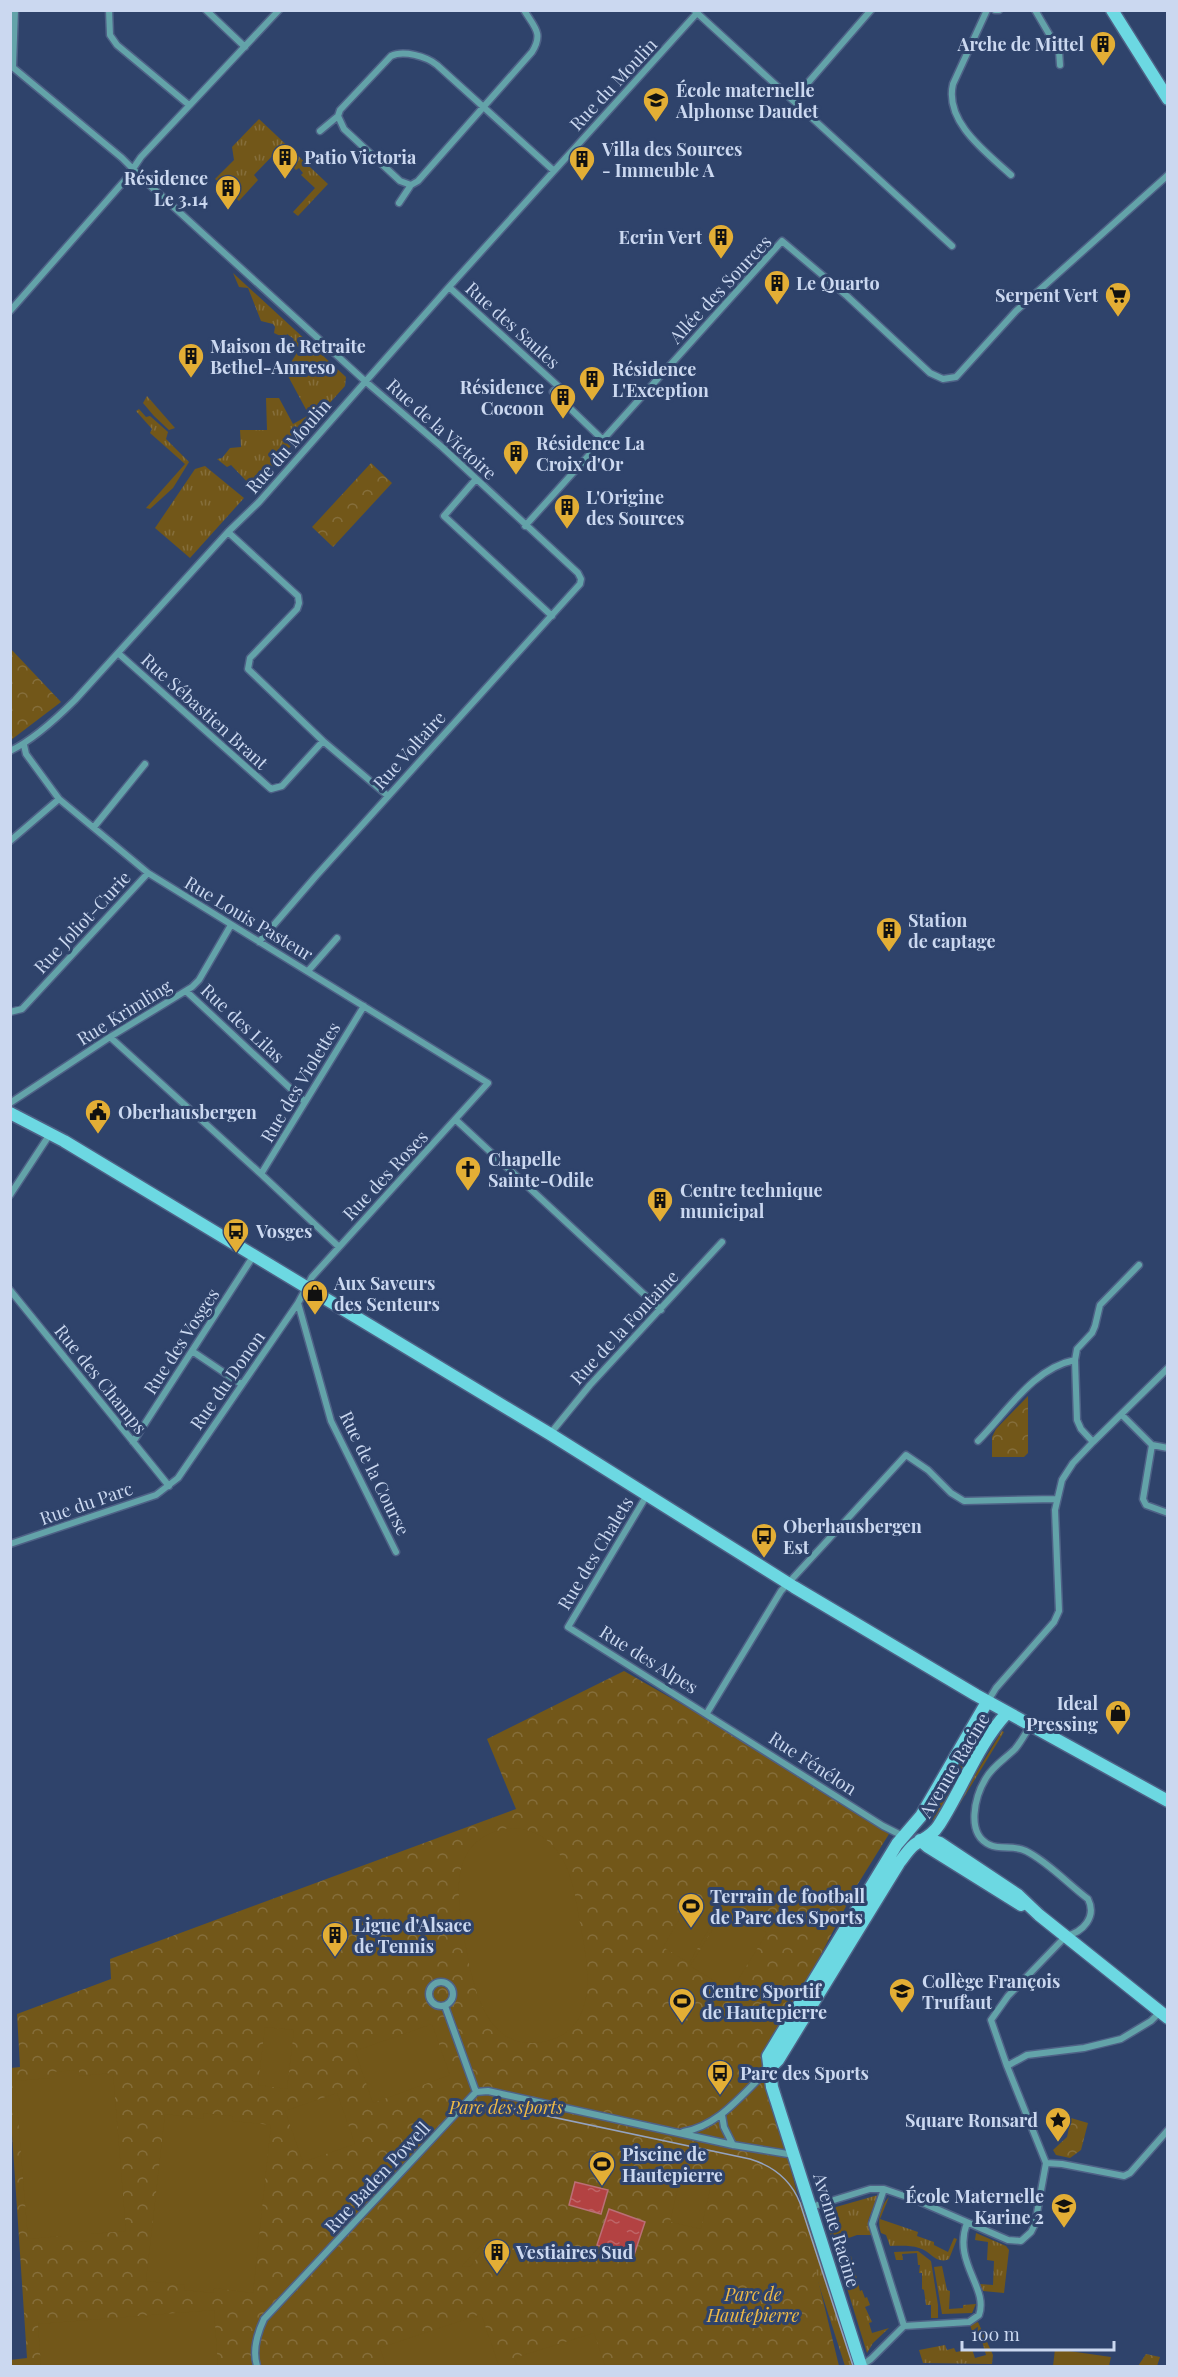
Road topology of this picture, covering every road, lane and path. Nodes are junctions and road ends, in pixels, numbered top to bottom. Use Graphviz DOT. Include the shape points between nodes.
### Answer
graph roads {
  1 [pos="15,10"];
  2 [pos="109,10"];
  3 [pos="206,10"];
  4 [pos="279,10"];
  5 [pos="524,10"];
  6 [pos="860,10"];
  7 [pos="871,10"];
  8 [pos="987,10"];
  9 [pos="1035,10"];
  10 [pos="1112,10"];
  11 [pos="696,12"];
  12 [pos="865,17"];
  13 [pos="244,47"];
  14 [pos="1060,65"];
  15 [pos="12,66"];
  16 [pos="1167,99"];
  17 [pos="793,100"];
  18 [pos="189,105"];
  19 [pos="483,106"];
  20 [pos="338,116"];
  21 [pos="320,131"];
  22 [pos="133,169"];
  23 [pos="553,170"];
  24 [pos="1167,175"];
  25 [pos="1011,176"];
  26 [pos="411,185"];
  27 [pos="399,203"];
  28 [pos="952,246"];
  29 [pos="448,286"];
  30 [pos="10,311"];
  31 [pos="365,381"];
  32 [pos="603,440"];
  33 [pos="476,479"];
  34 [pos="525,526"];
  35 [pos="228,532"];
  36 [pos="581,579"];
  37 [pos="552,616"];
  38 [pos="118,652"];
  39 [pos="323,741"];
  40 [pos="24,745"];
  41 [pos="10,751"];
  42 [pos="145,764"];
  43 [pos="388,796"];
  44 [pos="59,799"];
  45 [pos="94,827"];
  46 [pos="10,841"];
  47 [pos="148,873"];
  48 [pos="231,925"];
  49 [pos="337,938"];
  50 [pos="259,942"];
  51 [pos="308,971"];
  52 [pos="186,991"];
  53 [pos="364,1006"];
  54 [pos="10,1012"];
  55 [pos="110,1037"];
  56 [pos="488,1083"];
  57 [pos="305,1102"];
  58 [pos="10,1103"];
  59 [pos="10,1113"];
  60 [pos="456,1120"];
  61 [pos="51,1133"];
  62 [pos="261,1174"];
  63 [pos="10,1195"];
  64 [pos="722,1242"];
  65 [pos="338,1246"];
  66 [pos="254,1255"];
  67 [pos="1138,1265"];
  68 [pos="305,1288"];
  69 [pos="10,1290"];
  70 [pos="298,1303"];
  71 [pos="661,1310"];
  72 [pos="192,1351"];
  73 [pos="1075,1360"];
  74 [pos="1167,1368"];
  75 [pos="241,1384"];
  76 [pos="1122,1415"];
  77 [pos="550,1434"];
  78 [pos="978,1441"];
  79 [pos="133,1442"];
  80 [pos="1093,1442"];
  81 [pos="1152,1445"];
  82 [pos="1167,1448"];
  83 [pos="169,1486"];
  84 [pos="647,1495"];
  85 [pos="1056,1499"];
  86 [pos="1167,1513"];
  87 [pos="10,1544"];
  88 [pos="396,1552"];
  89 [pos="789,1583"];
  90 [pos="568,1627"];
  91 [pos="987,1702"];
  92 [pos="707,1713"];
  93 [pos="1007,1713"];
  94 [pos="1030,1726"];
  95 [pos="1167,1801"];
  96 [pos="905,1836"];
  97 [pos="921,1841"];
  98 [pos="1066,1936"];
  99 [pos="445,2006"];
  100 [pos="1164,2015"];
  101 [pos="1007,2066"];
  102 [pos="768,2070"];
  103 [pos="476,2092"];
  104 [pos="722,2115"];
  105 [pos="1167,2130"];
  106 [pos="680,2133"];
  107 [pos="732,2145"];
  108 [pos="794,2156"];
  109 [pos="1046,2163"];
  110 [pos="884,2189"];
  111 [pos="811,2207"];
  112 [pos="967,2223"];
  113 [pos="904,2326"];
  114 [pos="861,2366"];
  115 [pos="257,2367"];
  1 -- 15 [label="street"];
  2 -- 18 [label="street" via="110,34 117,45"];
  3 -- 13 [label="street"];
  4 -- 13 [label="street"];
  5 -- 19 [label="street" via="539,42"];
  6 -- 12 [label="street"];
  7 -- 12 [label="street"];
  8 -- 25 [label="street" via="951,95 970,136"];
  9 -- 14 [label="street" via="1059,51"];
  10 -- 16 [label="street"];
  11 -- 17 [label="street"];
  11 -- 23 [label="street, Rue du Moulin"];
  12 -- 17 [label="street"];
  13 -- 18 [label="street"];
  15 -- 22 [label="street, Rue de la Victoire"];
  17 -- 28 [label="street"];
  18 -- 22 [label="street"];
  19 -- 20 [label="street" via="433,62 401,53 386,60"];
  19 -- 23 [label="street"];
  19 -- 26 [label="street"];
  20 -- 21 [label="street"];
  20 -- 26 [label="street" via="345,129 400,181"];
  22 -- 30 [label="street"];
  22 -- 31 [label="street, Rue de la Victoire"];
  23 -- 29 [label="street, Rue du Moulin"];
  24 -- 32 [label="street, Allée des Sources" via="1016,310 961,372 949,379 930,373 782,241"];
  26 -- 27 [label="street"];
  29 -- 31 [label="street, Rue du Moulin"];
  29 -- 32 [label="street, Rue des Saules" via="558,386 553,392"];
  31 -- 33 [label="street, Rue de la Victoire"];
  31 -- 35 [label="street, Rue du Moulin"];
  32 -- 34 [label="street, Allée des Sources"];
  33 -- 34 [label="street, Rue de la Victoire"];
  33 -- 37 [label="street" via="444,516"];
  34 -- 36 [label="street, Rue de la Victoire"];
  35 -- 38 [label="street, Rue du Moulin"];
  35 -- 39 [label="street" via="298,596 297,609 250,658 248,669"];
  36 -- 37 [label="street, Rue Voltaire"];
  37 -- 43 [label="street, Rue Voltaire"];
  38 -- 39 [label="street, Rue Sébastien Brant" via="271,789 282,786"];
  38 -- 40 [label="street, Rue du Moulin" via="66,709"];
  39 -- 43 [label="street"];
  40 -- 41 [label="street, Rue du Moulin"];
  40 -- 44 [label="street, Rue Louis Pasteur" via="26,754"];
  42 -- 45 [label="street"];
  43 -- 50 [label="street, Rue Voltaire"];
  44 -- 45 [label="street, Rue Louis Pasteur"];
  44 -- 46 [label="street"];
  45 -- 47 [label="street, Rue Louis Pasteur"];
  47 -- 48 [label="street, Rue Louis Pasteur"];
  47 -- 54 [label="street, Rue Joliot-Curie" via="22,1009"];
  48 -- 50 [label="street, Rue Louis Pasteur"];
  48 -- 52 [label="street, Rue Krimling" via="198,980"];
  49 -- 51 [label="street"];
  50 -- 51 [label="street, Rue Louis Pasteur"];
  51 -- 53 [label="street, Rue Louis Pasteur"];
  52 -- 55 [label="street, Rue Krimling"];
  52 -- 57 [label="street, Rue des Lilas"];
  53 -- 56 [label="street, Rue Louis Pasteur"];
  53 -- 57 [label="street, Rue des Violettes"];
  55 -- 58 [label="street, Rue Krimling"];
  55 -- 62 [label="street"];
  56 -- 60 [label="street, Rue des Roses"];
  57 -- 62 [label="street, Rue des Violettes"];
  59 -- 61 [label="street"];
  60 -- 65 [label="street, Rue des Roses"];
  60 -- 71 [label="street"];
  61 -- 63 [label="street"];
  61 -- 66 [label="street"];
  62 -- 65 [label="street"];
  64 -- 71 [label="street, Rue de la Fontaine"];
  65 -- 68 [label="street, Rue des Roses"];
  66 -- 68 [label="street"];
  66 -- 72 [label="street, Rue des Vosges"];
  67 -- 73 [label="street" via="1100,1305 1092,1333 1077,1349"];
  68 -- 70 [label="street, Rue du Donon"];
  68 -- 77 [label="street"];
  69 -- 79 [label="street, Rue des Champs"];
  70 -- 75 [label="street, Rue du Donon"];
  70 -- 88 [label="street, Rue de la Course" via="331,1421"];
  71 -- 77 [label="street, Rue de la Fontaine"];
  72 -- 75 [label="street"];
  72 -- 79 [label="street, Rue des Vosges"];
  73 -- 78 [label="street" via="1045,1372"];
  73 -- 80 [label="street" via="1078,1425"];
  74 -- 76 [label="street"];
  75 -- 83 [label="street, Rue du Donon"];
  76 -- 80 [label="street"];
  76 -- 81 [label="street"];
  77 -- 84 [label="street"];
  79 -- 83 [label="street, Rue des Champs"];
  80 -- 85 [label="street" via="1067,1472"];
  81 -- 82 [label="street"];
  81 -- 86 [label="street" via="1143,1499 1146,1505"];
  83 -- 87 [label="street, Rue du Parc" via="156,1495"];
  84 -- 89 [label="street"];
  84 -- 90 [label="street, Rue des Chalets"];
  85 -- 89 [label="street, Rue des Alpes" via="964,1501 906,1455"];
  85 -- 91 [label="street" via="1058,1616"];
  89 -- 91 [label="street"];
  89 -- 92 [label="street, Rue des Alpes"];
  90 -- 92 [label="street, Rue des Alpes"];
  91 -- 93 [label="street"];
  91 -- 96 [label="street, Avenue Racine" via="921,1816"];
  92 -- 96 [label="street, Rue Fénélon" via="883,1826"];
  93 -- 94 [label="street"];
  93 -- 97 [label="street, Avenue Racine" via="964,1778 938,1827"];
  94 -- 95 [label="street"];
  94 -- 98 [label="street" via="985,1780 976,1804 976,1827 990,1845 1023,1849 1088,1899 1089,1920 1074,1935"];
  96 -- 97 [label="street"];
  96 -- 102 [label="street, Avenue Racine" via="771,2049"];
  97 -- 98 [label="street" via="940,1844 989,1874"];
  97 -- 102 [label="street, Avenue Racine" via="899,1863 778,2060"];
  98 -- 100 [label="street"];
  98 -- 101 [label="street" via="994,2015 992,2024"];
  99 -- 99 [label="street" via="451,2000 452,1988 438,1982 431,1986 429,1997 437,2006"];
  99 -- 103 [label="street"];
  100 -- 101 [label="street" via="1121,2039 1084,2049 1027,2055"];
  101 -- 109 [label="street"];
  102 -- 104 [label="street"];
  102 -- 108 [label="street, Avenue Racine"];
  103 -- 106 [label="street" via="488,2091"];
  103 -- 115 [label="street, Rue Baden Powell" via="264,2319 254,2357"];
  104 -- 106 [label="street" via="703,2127"];
  104 -- 107 [label="street"];
  105 -- 109 [label="street" via="1124,2176"];
  106 -- 107 [label="street"];
  107 -- 108 [label="street"];
  108 -- 111 [label="street, Avenue Racine"];
  109 -- 112 [label="street" via="1035,2224 1026,2238 1008,2240"];
  110 -- 111 [label="street" via="870,2189"];
  110 -- 112 [label="street"];
  110 -- 113 [label="street" via="872,2224"];
  111 -- 114 [label="street, Avenue Racine"];
  112 -- 113 [label="street" via="963,2245 981,2299 979,2315 969,2322"];
  113 -- 114 [label="street"];
}
